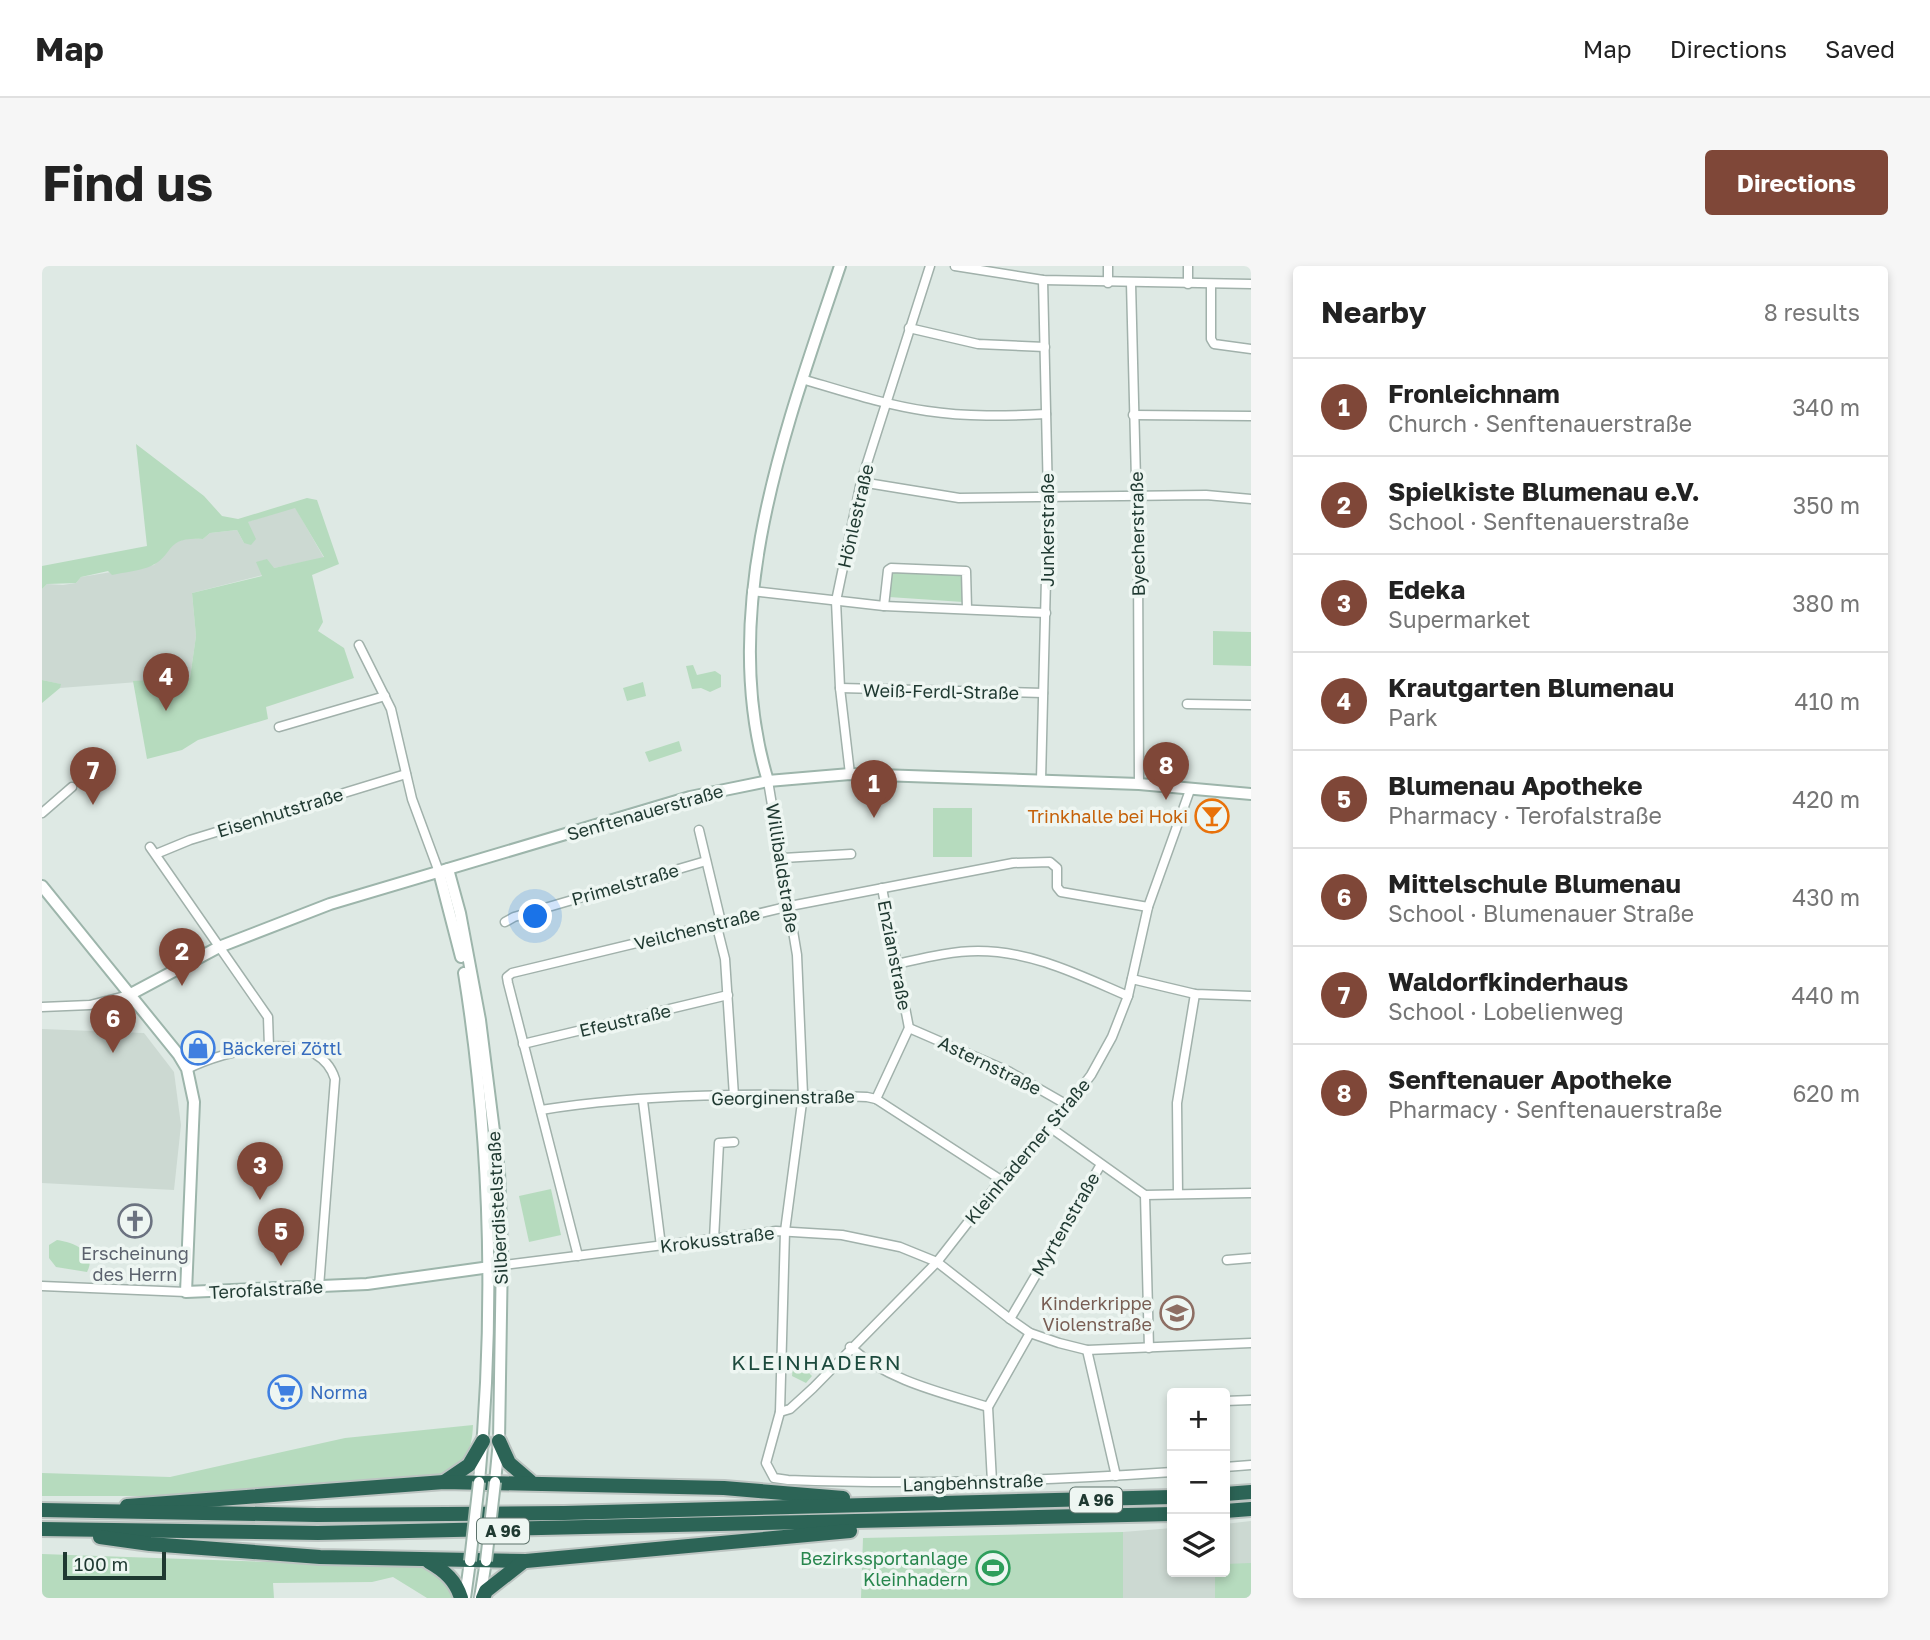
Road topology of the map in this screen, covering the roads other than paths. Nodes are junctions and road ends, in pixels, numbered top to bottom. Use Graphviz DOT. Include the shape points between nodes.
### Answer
graph roads {
  1 [pos="840,266"];
  2 [pos="930,266"];
  3 [pos="955,266"];
  4 [pos="1023,266"];
  5 [pos="1108,266"];
  6 [pos="1188,266"];
  7 [pos="1021,278"];
  8 [pos="1043,280"];
  9 [pos="1108,283"];
  10 [pos="1131,283"];
  11 [pos="1188,284"];
  12 [pos="1211,284"];
  13 [pos="1251,284"];
  14 [pos="909,328"];
  15 [pos="1045,346"];
  16 [pos="1251,349"];
  17 [pos="802,379"];
  18 [pos="884,403"];
  19 [pos="1046,414"];
  20 [pos="1133,415"];
  21 [pos="1251,416"];
  22 [pos="861,482"];
  23 [pos="1136,495"];
  24 [pos="1048,498"];
  25 [pos="1251,499"];
  26 [pos="752,591"];
  27 [pos="836,601"];
  28 [pos="884,606"];
  29 [pos="967,609"];
  30 [pos="1046,613"];
  31 [pos="359,645"];
  32 [pos="840,688"];
  33 [pos="1043,693"];
  34 [pos="385,696"];
  35 [pos="1188,704"];
  36 [pos="1251,705"];
  37 [pos="279,727"];
  38 [pos="406,774"];
  39 [pos="850,774"];
  40 [pos="768,780"];
  41 [pos="1041,780"];
  42 [pos="1139,784"];
  43 [pos="72,787"];
  44 [pos="1190,790"];
  45 [pos="1251,794"];
  46 [pos="42,813"];
  47 [pos="699,830"];
  48 [pos="851,854"];
  49 [pos="783,858"];
  50 [pos="706,861"];
  51 [pos="441,869"];
  52 [pos="42,886"];
  53 [pos="882,888"];
  54 [pos="790,906"];
  55 [pos="1149,907"];
  56 [pos="505,922"];
  57 [pos="721,922"];
  58 [pos="219,947"];
  59 [pos="897,964"];
  60 [pos="1132,978"];
  61 [pos="129,995"];
  62 [pos="728,995"];
  63 [pos="1195,995"];
  64 [pos="1128,996"];
  65 [pos="1251,996"];
  66 [pos="42,1007"];
  67 [pos="909,1028"];
  68 [pos="523,1044"];
  69 [pos="269,1046"];
  70 [pos="187,1069"];
  71 [pos="803,1094"];
  72 [pos="734,1097"];
  73 [pos="876,1099"];
  74 [pos="643,1101"];
  75 [pos="1069,1106"];
  76 [pos="541,1110"];
  77 [pos="1051,1128"];
  78 [pos="734,1143"];
  79 [pos="1100,1166"];
  80 [pos="1001,1180"];
  81 [pos="1251,1193"];
  82 [pos="1178,1194"];
  83 [pos="1145,1195"];
  84 [pos="785,1231"];
  85 [pos="715,1239"];
  86 [pos="661,1246"];
  87 [pos="578,1256"];
  88 [pos="1251,1258"];
  89 [pos="1227,1261"];
  90 [pos="937,1262"];
  91 [pos="502,1265"];
  92 [pos="490,1267"];
  93 [pos="42,1286"];
  94 [pos="319,1287"];
  95 [pos="186,1292"];
  96 [pos="1010,1319"];
  97 [pos="1030,1332"];
  98 [pos="1251,1343"];
  99 [pos="850,1348"];
  100 [pos="1149,1348"];
  101 [pos="1087,1350"];
  102 [pos="1251,1400"];
  103 [pos="1230,1401"];
  104 [pos="988,1407"];
  105 [pos="780,1412"];
  106 [pos="483,1441"];
  107 [pos="499,1441"];
  108 [pos="1251,1465"];
  109 [pos="1230,1467"];
  110 [pos="1167,1472"];
  111 [pos="1116,1476"];
  112 [pos="774,1478"];
  113 [pos="444,1482"];
  114 [pos="480,1482"];
  115 [pos="495,1482"];
  116 [pos="531,1482"];
  117 [pos="992,1482"];
  118 [pos="1251,1492"];
  119 [pos="1230,1494"];
  120 [pos="1167,1497"];
  121 [pos="894,1504"];
  122 [pos="1251,1509"];
  123 [pos="42,1510"];
  124 [pos="1230,1511"];
  125 [pos="94,1512"];
  126 [pos="1167,1514"];
  127 [pos="935,1520"];
  128 [pos="42,1529"];
  129 [pos="71,1530"];
  130 [pos="428,1561"];
  131 [pos="470,1561"];
  132 [pos="486,1561"];
  133 [pos="526,1561"];
  134 [pos="463,1598"];
  135 [pos="482,1598"];
  1 -- 17 [label="street, Willibaldstraße"];
  2 -- 14 [label="street, Hönlestraße"];
  3 -- 7 [label="street"];
  4 -- 7 [label="street"];
  5 -- 9 [label="street"];
  6 -- 11 [label="street"];
  7 -- 8 [label="street"];
  8 -- 9 [label="street"];
  8 -- 15 [label="street, Junkerstraße"];
  9 -- 10 [label="street"];
  10 -- 11 [label="street"];
  10 -- 20 [label="street, Byecherstraße"];
  11 -- 12 [label="street"];
  12 -- 13 [label="street"];
  12 -- 16 [label="street" via="1214,344"];
  14 -- 15 [label="street" via="978,344"];
  14 -- 18 [label="street, Hönlestraße"];
  15 -- 19 [label="street, Junkerstraße"];
  17 -- 18 [label="street"];
  17 -- 26 [label="street, Willibaldstraße" via="769,498"];
  18 -- 19 [label="street" via="956,414"];
  18 -- 22 [label="street, Hönlestraße"];
  19 -- 24 [label="street, Junkerstraße"];
  20 -- 21 [label="street"];
  20 -- 23 [label="street, Byecherstraße"];
  22 -- 24 [label="street" via="959,498"];
  22 -- 27 [label="street, Hönlestraße"];
  23 -- 24 [label="street"];
  23 -- 25 [label="street"];
  23 -- 42 [label="street, Byecherstraße"];
  24 -- 30 [label="street, Junkerstraße"];
  26 -- 27 [label="street"];
  26 -- 40 [label="street, Willibaldstraße" via="751,668"];
  27 -- 28 [label="street"];
  27 -- 32 [label="street, Hönlestraße"];
  28 -- 29 [label="street"];
  28 -- 29 [label="street" via="891,568 966,571"];
  29 -- 30 [label="street"];
  30 -- 33 [label="street, Junkerstraße"];
  31 -- 34 [label="street, Silberdistelstraße"];
  32 -- 33 [label="street, Weiß-Ferdl-Straße"];
  32 -- 39 [label="street, Hönlestraße"];
  33 -- 41 [label="street, Junkerstraße"];
  34 -- 37 [label="street"];
  34 -- 38 [label="street, Silberdistelstraße"];
  35 -- 36 [label="street"];
  38 -- 51 [label="street, Silberdistelstraße"];
  38 -- 58 [label="street, Eisenhutstraße" via="153,851"];
  39 -- 40 [label="street, Senftenauerstraße"];
  39 -- 41 [label="street, Senftenauerstraße"];
  40 -- 49 [label="street, Willibaldstraße"];
  40 -- 51 [label="street, Senftenauerstraße" via="691,797"];
  41 -- 42 [label="street, Senftenauerstraße"];
  42 -- 44 [label="street, Senftenauerstraße"];
  43 -- 46 [label="street"];
  44 -- 45 [label="street, Senftenauerstraße"];
  44 -- 55 [label="street, Kleinhaderner Straße"];
  47 -- 50 [label="street"];
  48 -- 49 [label="street"];
  49 -- 54 [label="street, Willibaldstraße"];
  50 -- 56 [label="street, Primelstraße"];
  50 -- 57 [label="street"];
  51 -- 58 [label="street, Senftenauerstraße" via="318,908"];
  51 -- 91 [label="street, Silberdistelstraße" via="460,914 489,1083 499,1171"];
  51 -- 92 [label="street, Silberdistelstraße" via="474,1041 490,1216"];
  52 -- 61 [label="street"];
  53 -- 54 [label="street, Veilchenstraße"];
  53 -- 55 [label="street, Veilchenstraße" via="1013,863 1050,862 1057,867 1061,892"];
  53 -- 59 [label="street, Enzianstraße"];
  54 -- 57 [label="street, Veilchenstraße"];
  54 -- 71 [label="street, Willibaldstraße"];
  55 -- 60 [label="street, Kleinhaderner Straße"];
  57 -- 62 [label="street" via="718,931"];
  57 -- 68 [label="street, Veilchenstraße" via="512,973 507,977"];
  58 -- 61 [label="street, Senftenauerstraße"];
  58 -- 69 [label="street" via="268,1017"];
  59 -- 64 [label="street" via="959,952 1013,954 1041,960"];
  59 -- 67 [label="street, Enzianstraße"];
  60 -- 63 [label="street"];
  60 -- 64 [label="street, Kleinhaderner Straße"];
  61 -- 66 [label="street" via="91,1004"];
  61 -- 70 [label="street"];
  62 -- 68 [label="street, Efeustraße"];
  62 -- 72 [label="street"];
  63 -- 65 [label="street"];
  63 -- 82 [label="street" via="1177,1103"];
  64 -- 75 [label="street, Kleinhaderner Straße" via="1112,1037"];
  67 -- 73 [label="street, Enzianstraße"];
  67 -- 75 [label="street, Asternstraße" via="1008,1071"];
  68 -- 76 [label="street, Veilchenstraße"];
  69 -- 70 [label="street" via="231,1051"];
  69 -- 94 [label="street" via="309,1052 332,1069 335,1079"];
  70 -- 95 [label="street" via="194,1102"];
  71 -- 72 [label="street, Georginenstraße"];
  71 -- 73 [label="street, Georginenstraße"];
  71 -- 84 [label="street, Willibaldstraße"];
  72 -- 74 [label="street, Georginenstraße"];
  73 -- 80 [label="street, Georginenstraße"];
  74 -- 76 [label="street, Georginenstraße"];
  74 -- 86 [label="street"];
  75 -- 77 [label="street, Kleinhaderner Straße"];
  76 -- 87 [label="street, Veilchenstraße"];
  77 -- 79 [label="street"];
  77 -- 80 [label="street, Kleinhaderner Straße"];
  78 -- 85 [label="street" via="719,1143"];
  79 -- 83 [label="street"];
  79 -- 96 [label="street, Myrtenstraße"];
  80 -- 90 [label="street, Kleinhaderner Straße"];
  81 -- 82 [label="street"];
  82 -- 83 [label="street"];
  83 -- 100 [label="street"];
  84 -- 85 [label="street, Krokusstraße"];
  84 -- 90 [label="street, Krokusstraße" via="867,1237"];
  84 -- 105 [label="street, Willibaldstraße"];
  85 -- 86 [label="street, Krokusstraße"];
  86 -- 87 [label="street, Krokusstraße"];
  87 -- 91 [label="street, Krokusstraße"];
  88 -- 89 [label="street"];
  90 -- 96 [label="street, Krokusstraße"];
  90 -- 99 [label="street, Kleinhaderner Straße"];
  91 -- 92 [label="street, Krokusstraße"];
  91 -- 107 [label="street, Silberdistelstraße"];
  92 -- 94 [label="street, Terofalstraße"];
  92 -- 106 [label="street, Silberdistelstraße"];
  93 -- 95 [label="street, Terofalstraße"];
  94 -- 95 [label="street, Terofalstraße"];
  96 -- 97 [label="street, Krokusstraße"];
  97 -- 101 [label="street, Krokusstraße"];
  97 -- 104 [label="street"];
  98 -- 100 [label="street, Krokusstraße"];
  99 -- 104 [label="street" via="896,1378"];
  99 -- 105 [label="street, Kleinhaderner Straße" via="790,1409"];
  100 -- 101 [label="street, Krokusstraße"];
  101 -- 111 [label="street"];
  102 -- 103 [label="street"];
  104 -- 117 [label="street"];
  105 -- 112 [label="street, Willibaldstraße" via="766,1464"];
  106 -- 113 [label="highway" via="469,1465"];
  106 -- 114 [label="street, Silberdistelstraße"];
  107 -- 115 [label="street, Silberdistelstraße"];
  107 -- 116 [label="highway" via="509,1464"];
  108 -- 109 [label="street"];
  110 -- 111 [label="street, Langbehnstraße"];
  111 -- 117 [label="street, Langbehnstraße"];
  112 -- 117 [label="street, Langbehnstraße" via="889,1484"];
  113 -- 114 [label="highway"];
  113 -- 125 [label="highway" via="147,1503"];
  114 -- 115 [label="highway"];
  114 -- 131 [label="street, Silberdistelstraße, bridge"];
  115 -- 116 [label="highway"];
  115 -- 132 [label="street, Silberdistelstraße, bridge"];
  116 -- 121 [label="highway" via="788,1492"];
  118 -- 119 [label="highway"];
  120 -- 121 [label="highway, A 96"];
  121 -- 125 [label="highway, A 96" via="317,1516"];
  122 -- 124 [label="highway"];
  123 -- 125 [label="highway, A 96"];
  126 -- 127 [label="highway, A 96"];
  127 -- 129 [label="highway, A 96" via="318,1533"];
  127 -- 133 [label="highway" via="774,1540"];
  128 -- 129 [label="highway, A 96"];
  129 -- 130 [label="highway" via="150,1544"];
  130 -- 131 [label="highway"];
  130 -- 134 [label="highway" via="443,1570"];
  131 -- 132 [label="highway"];
  131 -- 134 [label="street, Silberdistelstraße"];
  132 -- 133 [label="highway"];
  132 -- 135 [label="street, Silberdistelstraße"];
  133 -- 135 [label="highway" via="511,1569"];
}
